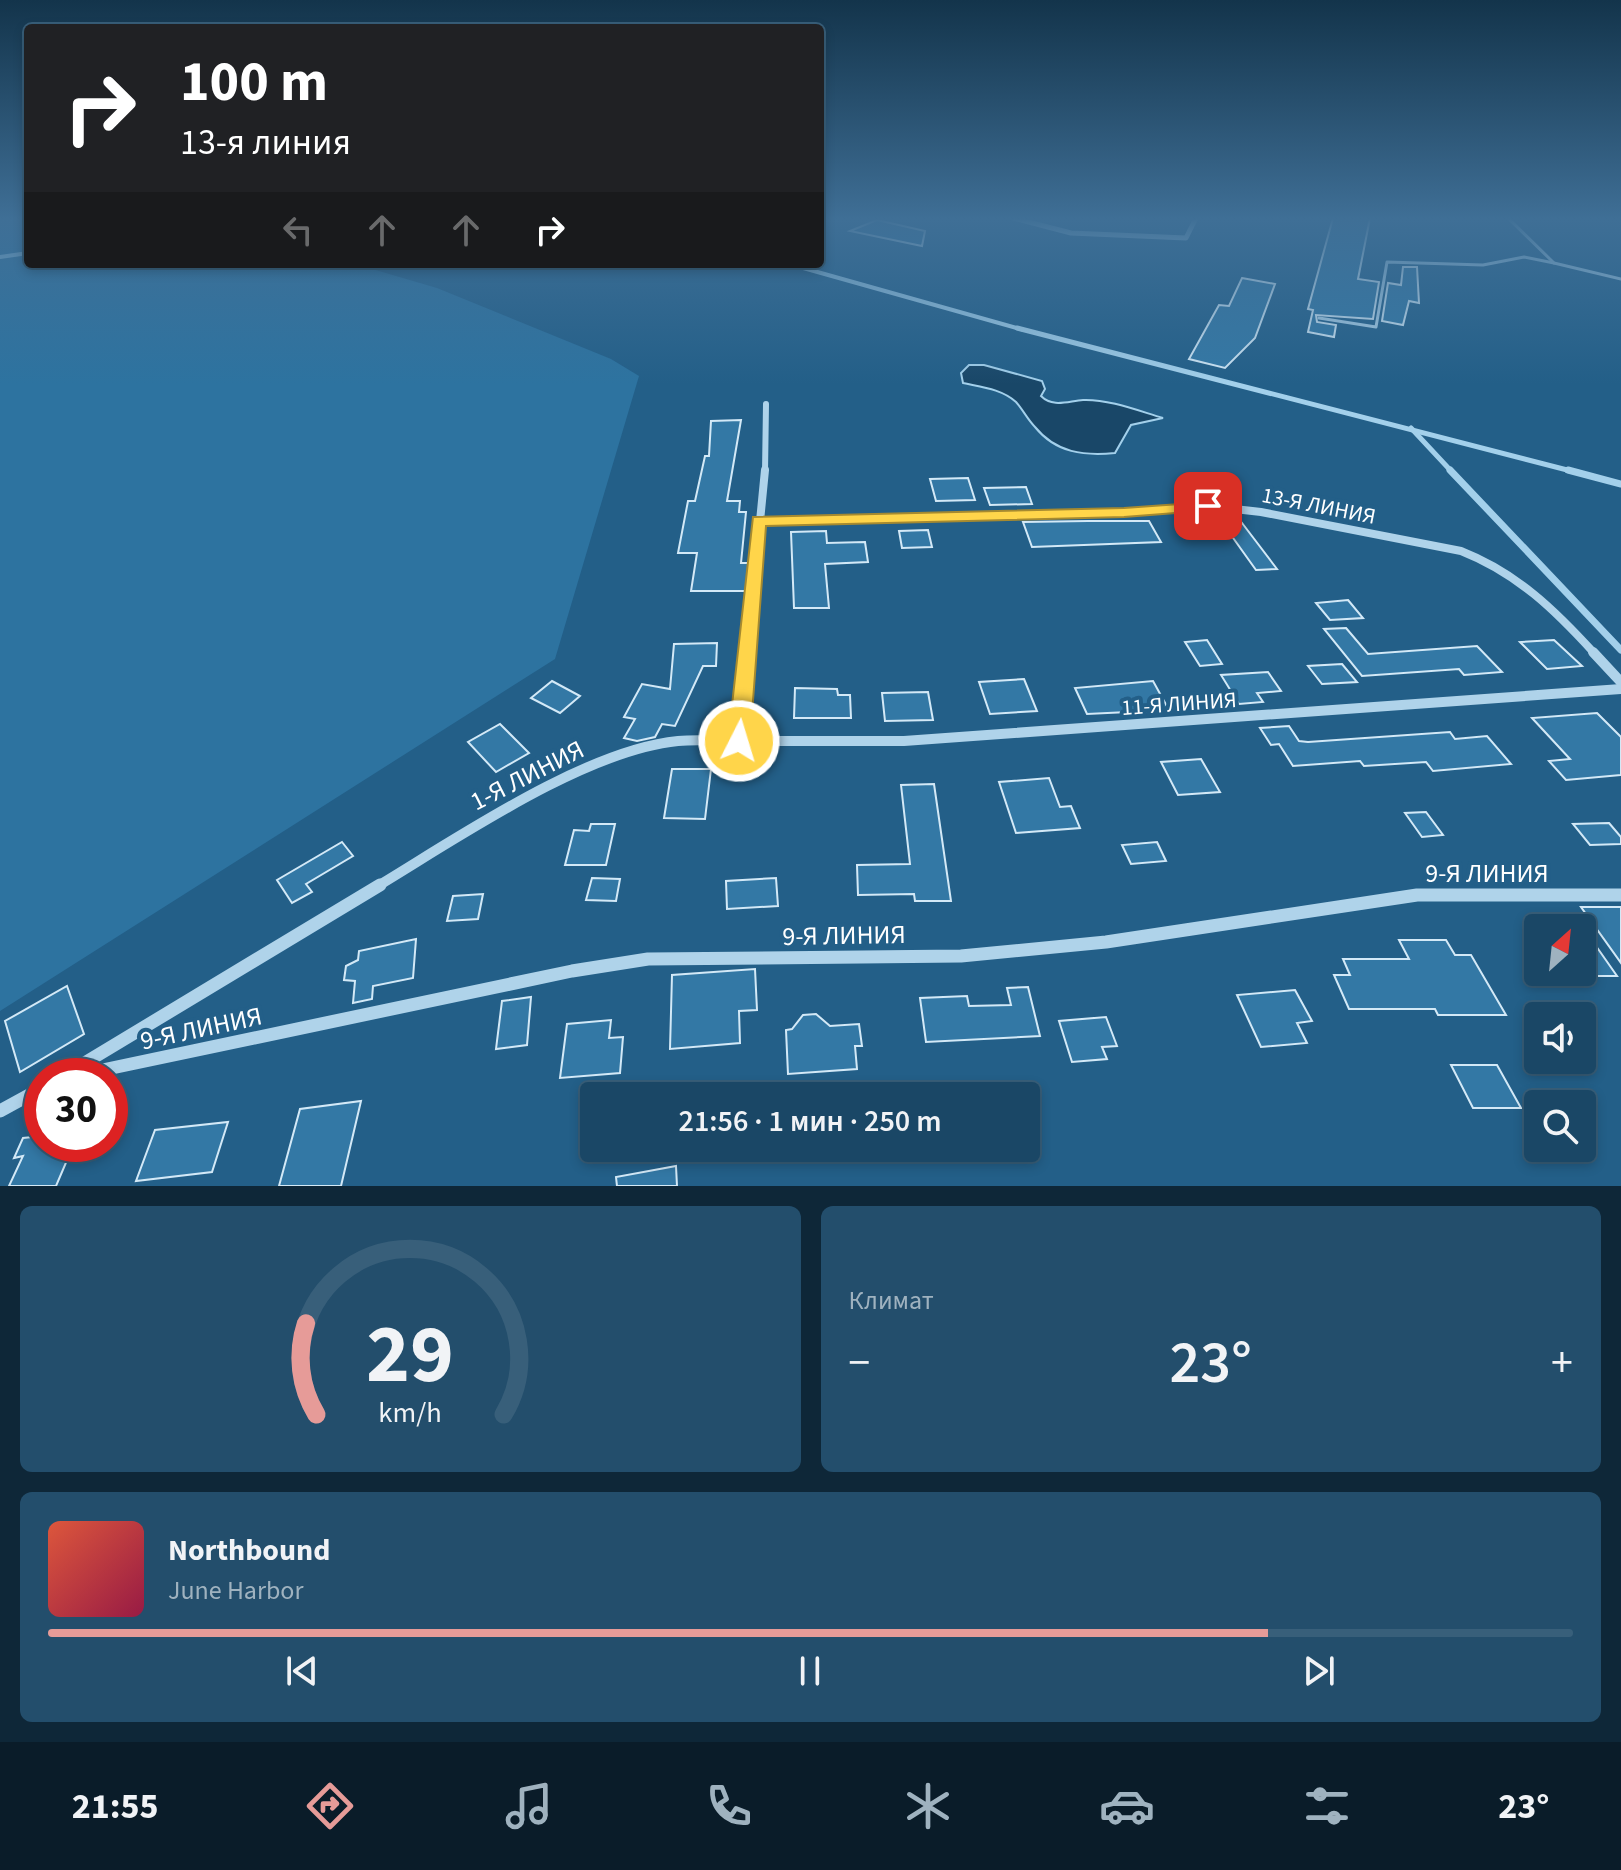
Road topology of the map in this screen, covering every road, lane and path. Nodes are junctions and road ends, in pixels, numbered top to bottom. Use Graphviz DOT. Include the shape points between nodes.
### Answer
graph roads {
  1 [pos="1385,273"];
  2 [pos="1597,273"];
  3 [pos="1621,279"];
  4 [pos="1319,318"];
  5 [pos="766,404"];
  6 [pos="759,521"];
  7 [pos="1621,682"];
  8 [pos="1621,689"];
  9 [pos="739,741"];
  10 [pos="1621,895"];
  11 [pos="93,1058"];
  12 [pos="128,1065"];
  13 [pos="24,1098"];
  14 [pos="0,1111"];
  1 -- 4 [label="lane" via="1376,327"];
  2 -- 3 [label="lane"];
  5 -- 6 [label="street"];
  6 -- 7 [label="street, 13-Я ЛИНИЯ" via="1124,513 1208,506 1261,512 1486,559 1523,580"];
  6 -- 9 [label="street"];
  8 -- 9 [label="street, 11-Я ЛИНИЯ" via="904,741"];
  9 -- 11 [label="street, 1-Я ЛИНИЯ" via="676,741 610,759 516,803"];
  10 -- 12 [label="street, 9-Я ЛИНИЯ" via="1417,895 1106,942 961,956 648,959"];
  13 -- 14 [label="street"];
}
